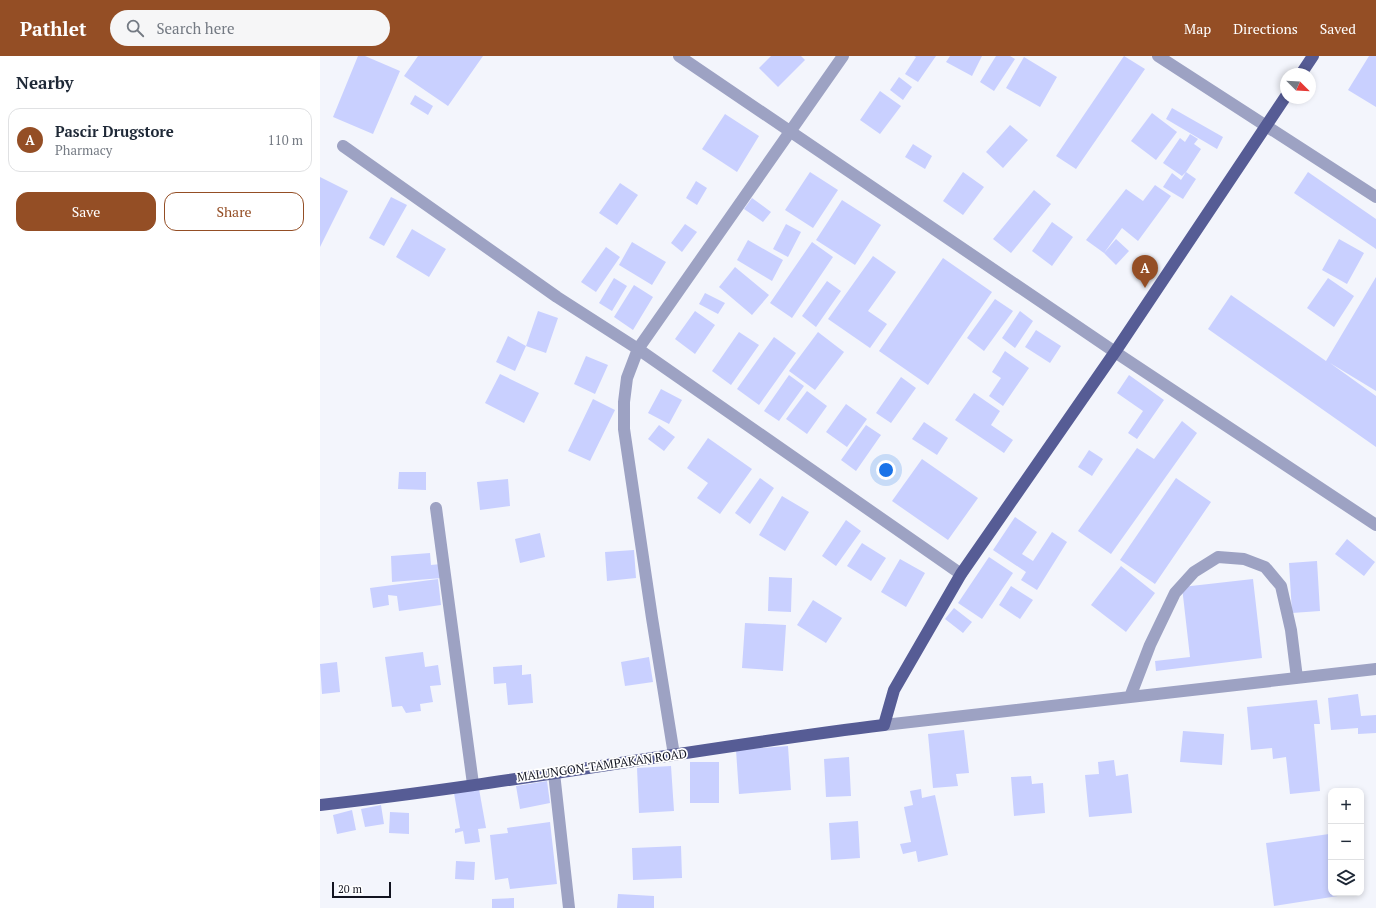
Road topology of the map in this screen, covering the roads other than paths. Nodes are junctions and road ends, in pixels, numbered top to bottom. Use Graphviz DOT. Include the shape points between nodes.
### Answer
graph roads {
  1 [pos="679,56"];
  2 [pos="843,56"];
  3 [pos="1158,56"];
  4 [pos="1313,56"];
  5 [pos="1305,68"];
  6 [pos="1281,104"];
  7 [pos="1266,127"];
  8 [pos="790,132"];
  9 [pos="343,146"];
  10 [pos="1376,197"];
  11 [pos="638,349"];
  12 [pos="1115,352"];
  13 [pos="436,508"];
  14 [pos="1376,525"];
  15 [pos="961,574"];
  16 [pos="1376,668"];
  17 [pos="1297,678"];
  18 [pos="1130,697"];
  19 [pos="884,725"];
  20 [pos="674,755"];
  21 [pos="554,773"];
  22 [pos="473,784"];
  23 [pos="320,805"];
  24 [pos="569,908"];
  1 -- 8 [label="street"];
  2 -- 8 [label="street"];
  3 -- 7 [label="street"];
  4 -- 5 [label="main road"];
  6 -- 7 [label="main road"];
  7 -- 10 [label="street"];
  7 -- 12 [label="main road"];
  8 -- 11 [label="street"];
  8 -- 12 [label="street"];
  9 -- 11 [label="street" via="557,297"];
  11 -- 15 [label="street"];
  11 -- 20 [label="street" via="627,378 624,429"];
  12 -- 14 [label="street"];
  12 -- 15 [label="main road"];
  13 -- 22 [label="street"];
  15 -- 19 [label="main road" via="894,690"];
  16 -- 17 [label="street"];
  17 -- 18 [label="street"];
  17 -- 18 [label="street" via="1291,630 1281,586 1265,567 1244,559 1218,557 1194,572 1175,592 1150,645"];
  18 -- 19 [label="street"];
  19 -- 20 [label="main road, MALUNGON-TAMPAKAN ROAD" via="777,738"];
  20 -- 21 [label="main road, MALUNGON-TAMPAKAN ROAD"];
  21 -- 22 [label="main road, MALUNGON-TAMPAKAN ROAD"];
  21 -- 24 [label="street"];
  22 -- 23 [label="main road, MALUNGON-TAMPAKAN ROAD"];
}
